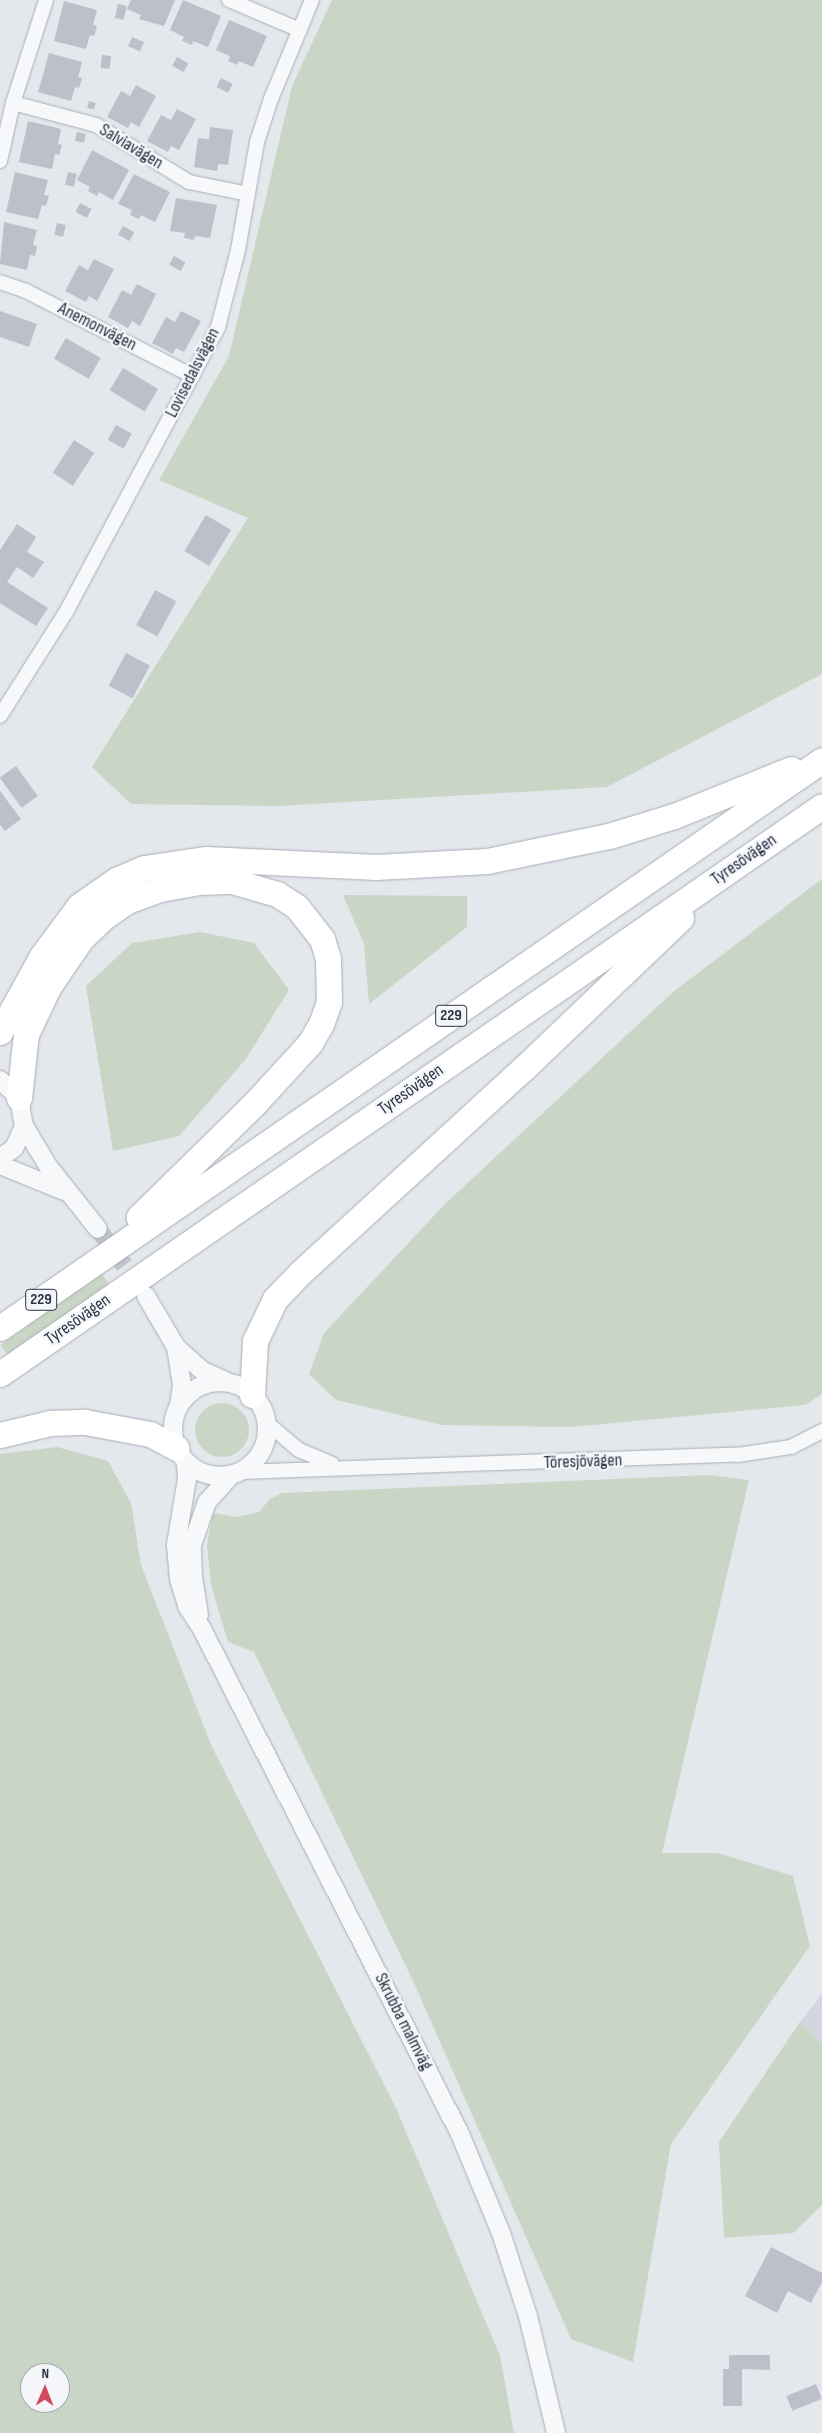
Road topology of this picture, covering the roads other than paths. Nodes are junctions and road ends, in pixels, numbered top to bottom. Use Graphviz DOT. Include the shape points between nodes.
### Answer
graph roads {
  1 [pos="46,0"];
  2 [pos="229,0"];
  3 [pos="312,0"];
  4 [pos="300,30"];
  5 [pos="13,103"];
  6 [pos="0,161"];
  7 [pos="248,194"];
  8 [pos="0,282"];
  9 [pos="193,376"];
  10 [pos="0,716"];
  11 [pos="822,758"];
  12 [pos="822,806"];
  13 [pos="736,865"];
  14 [pos="0,1032"];
  15 [pos="0,1080"];
  16 [pos="19,1098"];
  17 [pos="24,1126"];
  18 [pos="0,1158"];
  19 [pos="0,1164"];
  20 [pos="67,1192"];
  21 [pos="98,1229"];
  22 [pos="81,1272"];
  23 [pos="146,1296"];
  24 [pos="0,1328"];
  25 [pos="176,1347"];
  26 [pos="0,1374"];
  27 [pos="225,1381"];
  28 [pos="252,1395"];
  29 [pos="179,1406"];
  30 [pos="267,1423"];
  31 [pos="822,1432"];
  32 [pos="0,1435"];
  33 [pos="181,1456"];
  34 [pos="340,1466"];
  35 [pos="235,1474"];
  36 [pos="202,1629"];
  37 [pos="556,2433"];
  1 -- 5 [label="street"];
  2 -- 4 [label="street"];
  3 -- 4 [label="street, Lovisedalsvägen"];
  4 -- 7 [label="street, Lovisedalsvägen" via="257,142"];
  5 -- 6 [label="street"];
  5 -- 7 [label="street, Salviavägen" via="96,125 189,182"];
  7 -- 9 [label="street, Lovisedalsvägen" via="238,250 218,326"];
  8 -- 9 [label="street, Anemonvägen" via="26,291"];
  9 -- 10 [label="street, Lovisedalsvägen" via="66,612"];
  11 -- 14 [label="highway" via="674,816 542,852 433,866 317,866 206,859 144,868 116,880 79,906 42,956"];
  11 -- 22 [label="highway, 229"];
  12 -- 13 [label="highway, Tyresövägen / 229"];
  13 -- 26 [label="highway, Tyresövägen / 229"];
  13 -- 28 [label="highway" via="275,1299 255,1341"];
  15 -- 16 [label="street"];
  16 -- 17 [label="street"];
  16 -- 22 [label="highway" via="20,1063 26,1034 49,986 81,940 104,917 127,901 160,889 199,882 232,881 259,886 297,907 322,939 328,959 329,1002 310,1043 198,1161"];
  17 -- 18 [label="street" via="14,1148"];
  17 -- 20 [label="street"];
  19 -- 20 [label="street"];
  20 -- 21 [label="street"];
  22 -- 24 [label="highway, 229"];
  23 -- 25 [label="street"];
  25 -- 27 [label="street" via="203,1371"];
  25 -- 29 [label="street" via="182,1386"];
  27 -- 28 [label="street" via="240,1385"];
  27 -- 29 [label="street" via="192,1391"];
  28 -- 30 [label="street" via="262,1407"];
  29 -- 33 [label="street" via="173,1435"];
  30 -- 34 [label="street, Töresjövägen" via="306,1453"];
  30 -- 35 [label="street" via="265,1442 256,1460"];
  31 -- 34 [label="street, Töresjövägen" via="791,1446 738,1455 476,1466"];
  32 -- 33 [label="highway" via="50,1424 85,1422 150,1434"];
  33 -- 35 [label="street" via="212,1477"];
  33 -- 36 [label="street, Skrubba malmväg" via="187,1479 176,1545 179,1580 187,1606"];
  34 -- 35 [label="street, Töresjövägen"];
  35 -- 36 [label="street, Skrubba malmväg" via="207,1502 192,1545 193,1579"];
  36 -- 37 [label="street, Skrubba malmväg" via="460,2134 501,2233 528,2316"];
}
